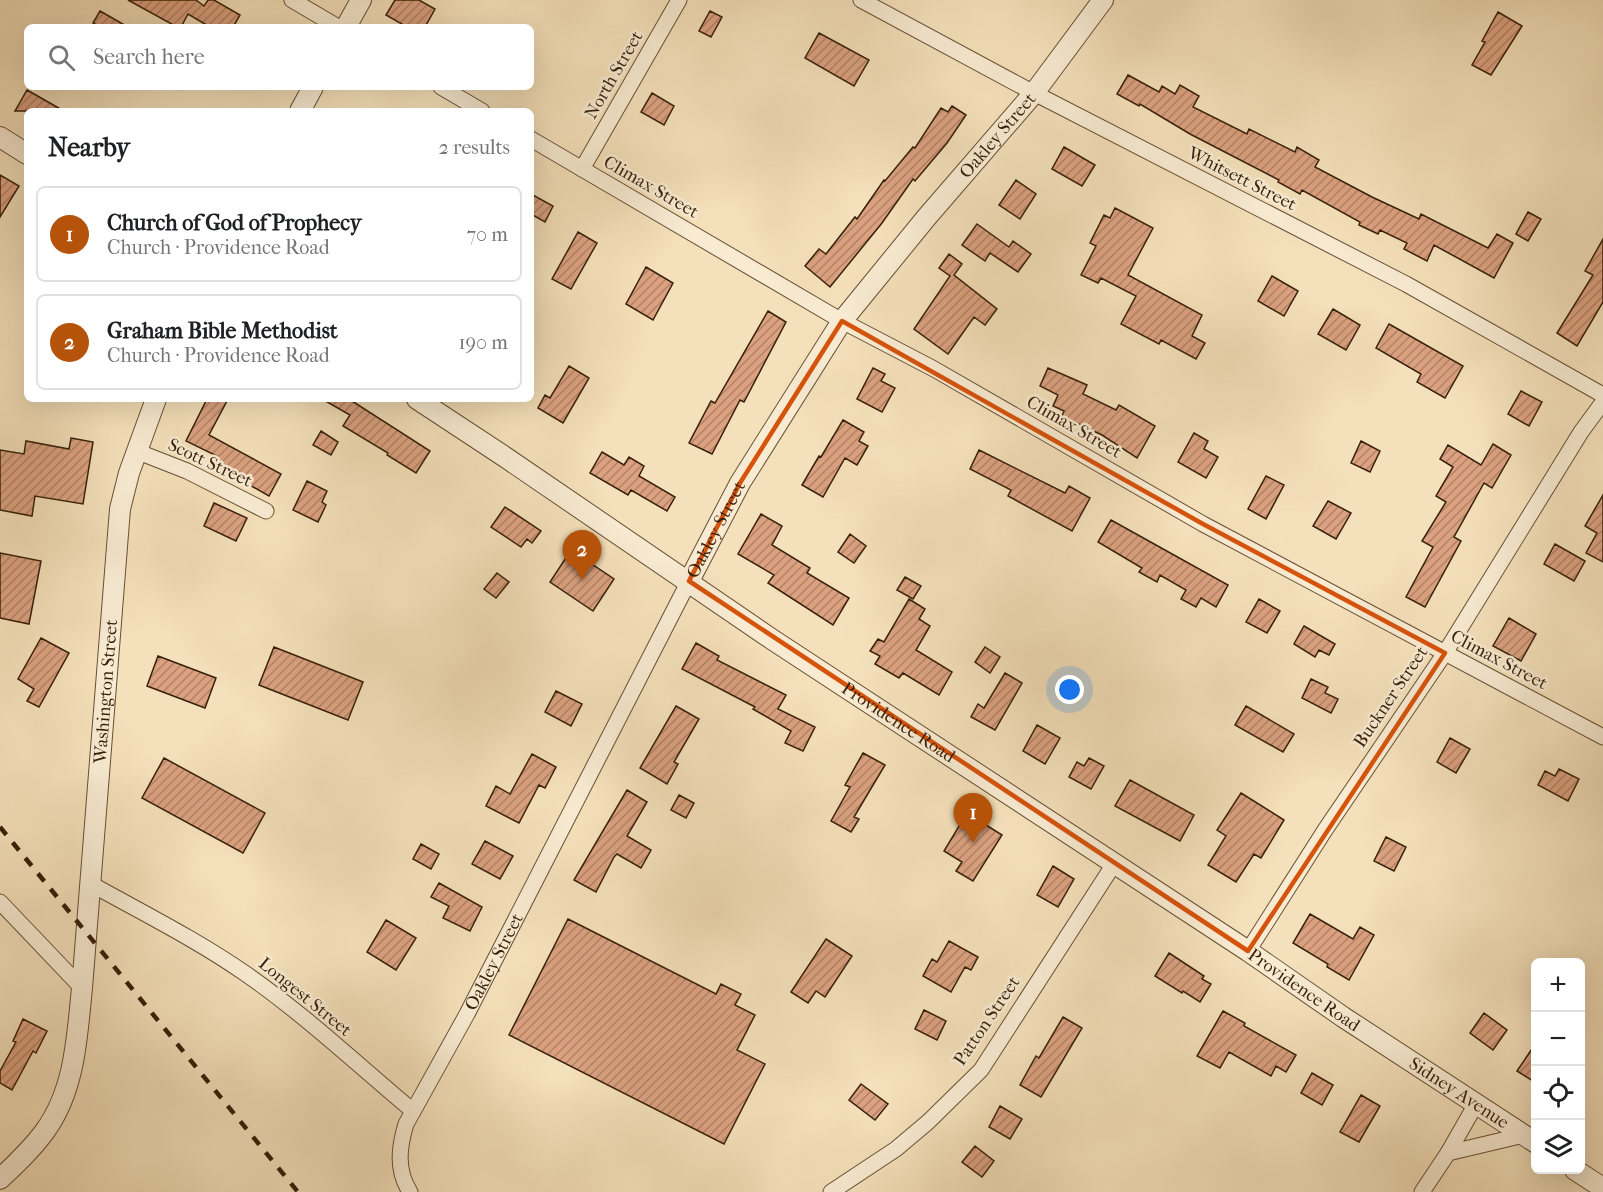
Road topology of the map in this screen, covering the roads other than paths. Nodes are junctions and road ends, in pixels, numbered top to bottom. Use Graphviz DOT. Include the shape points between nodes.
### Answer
graph roads {
  1 [pos="292,0"];
  2 [pos="361,0"];
  3 [pos="679,0"];
  4 [pos="861,0"];
  5 [pos="1103,0"];
  6 [pos="333,24"];
  7 [pos="348,24"];
  8 [pos="311,90"];
  9 [pos="446,90"];
  10 [pos="1034,93"];
  11 [pos="302,108"];
  12 [pos="477,108"];
  13 [pos="0,137"];
  14 [pos="534,141"];
  15 [pos="24,152"];
  16 [pos="582,169"];
  17 [pos="842,321"];
  18 [pos="1603,395"];
  19 [pos="155,402"];
  20 [pos="421,402"];
  21 [pos="1603,402"];
  22 [pos="136,451"];
  23 [pos="266,511"];
  24 [pos="689,581"];
  25 [pos="1445,653"];
  26 [pos="1603,737"];
  27 [pos="1114,864"];
  28 [pos="91,884"];
  29 [pos="0,902"];
  30 [pos="1248,951"];
  31 [pos="82,988"];
  32 [pos="1383,1043"];
  33 [pos="1476,1104"];
  34 [pos="412,1112"];
  35 [pos="1530,1139"];
  36 [pos="1448,1153"];
  37 [pos="1581,1174"];
  38 [pos="0,1179"];
  39 [pos="1603,1188"];
  40 [pos="410,1192"];
  41 [pos="831,1192"];
  42 [pos="1422,1192"];
  1 -- 6 [label="street"];
  2 -- 7 [label="street"];
  3 -- 16 [label="street, North Street"];
  4 -- 10 [label="street, Whitsett Street"];
  5 -- 10 [label="street, Oakley Street"];
  8 -- 11 [label="street"];
  9 -- 12 [label="street"];
  10 -- 17 [label="street, Oakley Street"];
  10 -- 18 [label="street, Whitsett Street" via="1406,284"];
  13 -- 15 [label="street"];
  14 -- 16 [label="street, Climax Street"];
  16 -- 17 [label="street, Climax Street"];
  17 -- 24 [label="street, Oakley Street" via="740,483"];
  17 -- 25 [label="street, Climax Street" via="934,369 1203,524"];
  19 -- 22 [label="street, Washington Street"];
  20 -- 24 [label="street, Providence Road"];
  21 -- 25 [label="street, Buckner Street"];
  22 -- 23 [label="street, Scott Street" via="187,471"];
  22 -- 28 [label="street, Washington Street" via="120,509"];
  24 -- 27 [label="street, Providence Road"];
  24 -- 34 [label="street, Oakley Street" via="467,1014"];
  25 -- 26 [label="street, Climax Street"];
  25 -- 30 [label="street, Buckner Street"];
  27 -- 30 [label="street, Providence Road"];
  27 -- 41 [label="street, Patton Street" via="981,1070 896,1149"];
  28 -- 31 [label="street, Washington Street"];
  28 -- 34 [label="street, Longest Street" via="209,949 246,974"];
  29 -- 31 [label="street"];
  30 -- 32 [label="street, Providence Road"];
  31 -- 38 [label="street, Washington Street" via="73,1067 63,1095 46,1130"];
  32 -- 33 [label="street, Sidney Avenue"];
  33 -- 35 [label="street, Sidney Avenue"];
  33 -- 36 [label="street"];
  34 -- 40 [label="street" via="399,1158"];
  35 -- 36 [label="street"];
  36 -- 42 [label="street"];
  37 -- 39 [label="street"];
}
